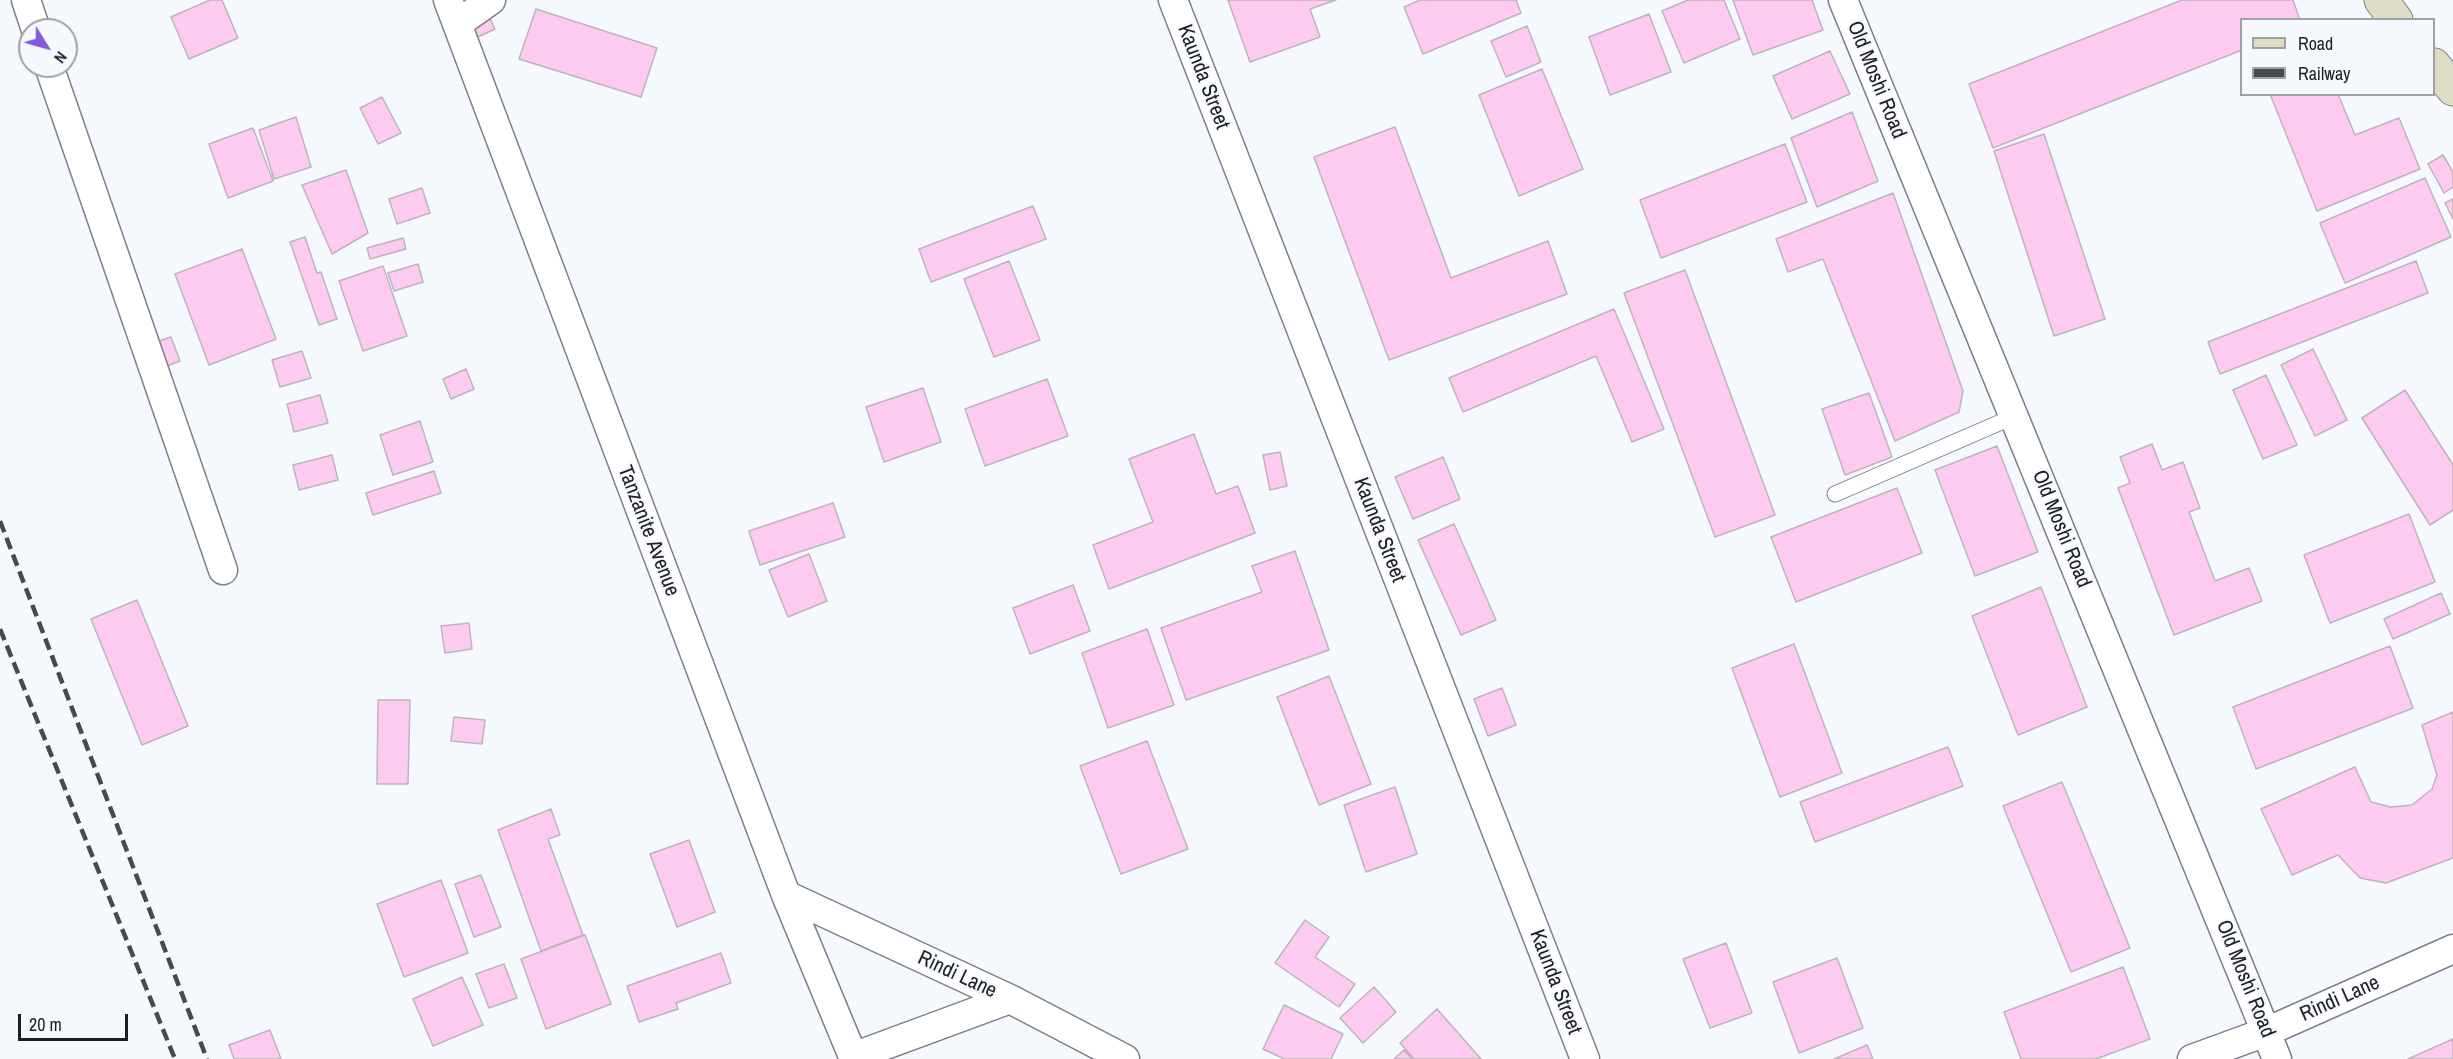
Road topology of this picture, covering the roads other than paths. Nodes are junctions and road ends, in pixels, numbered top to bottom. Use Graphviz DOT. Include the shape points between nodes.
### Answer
graph roads {
  1 [pos="26,0"];
  2 [pos="491,0"];
  3 [pos="1173,0"];
  4 [pos="1843,0"];
  5 [pos="2380,0"];
  6 [pos="452,12"];
  7 [pos="32,18"];
  8 [pos="2394,18"];
  9 [pos="2435,67"];
  10 [pos="53,78"];
  11 [pos="2453,89"];
  12 [pos="2014,416"];
  13 [pos="1835,494"];
  14 [pos="223,570"];
  15 [pos="786,895"];
  16 [pos="2453,949"];
  17 [pos="1010,999"];
  18 [pos="2266,1032"];
  19 [pos="854,1058"];
  20 [pos="1125,1059"];
  21 [pos="1585,1059"];
  22 [pos="2192,1059"];
  23 [pos="2277,1059"];
  1 -- 7 [label="street"];
  2 -- 6 [label="street"];
  3 -- 21 [label="street, Kaunda Street"];
  4 -- 12 [label="street, Old Moshi Road"];
  5 -- 8 [label="main road"];
  6 -- 15 [label="street, Tanzanite Avenue"];
  9 -- 11 [label="main road"];
  10 -- 14 [label="street"];
  12 -- 13 [label="lane"];
  12 -- 18 [label="street, Old Moshi Road"];
  15 -- 17 [label="street, Rindi Lane"];
  15 -- 19 [label="street, Tanzanite Avenue"];
  16 -- 18 [label="street, Rindi Lane"];
  17 -- 19 [label="street"];
  17 -- 20 [label="street, Rindi Lane"];
  18 -- 22 [label="street, Rindi Lane"];
  18 -- 23 [label="street, Old Moshi Road"];
}
